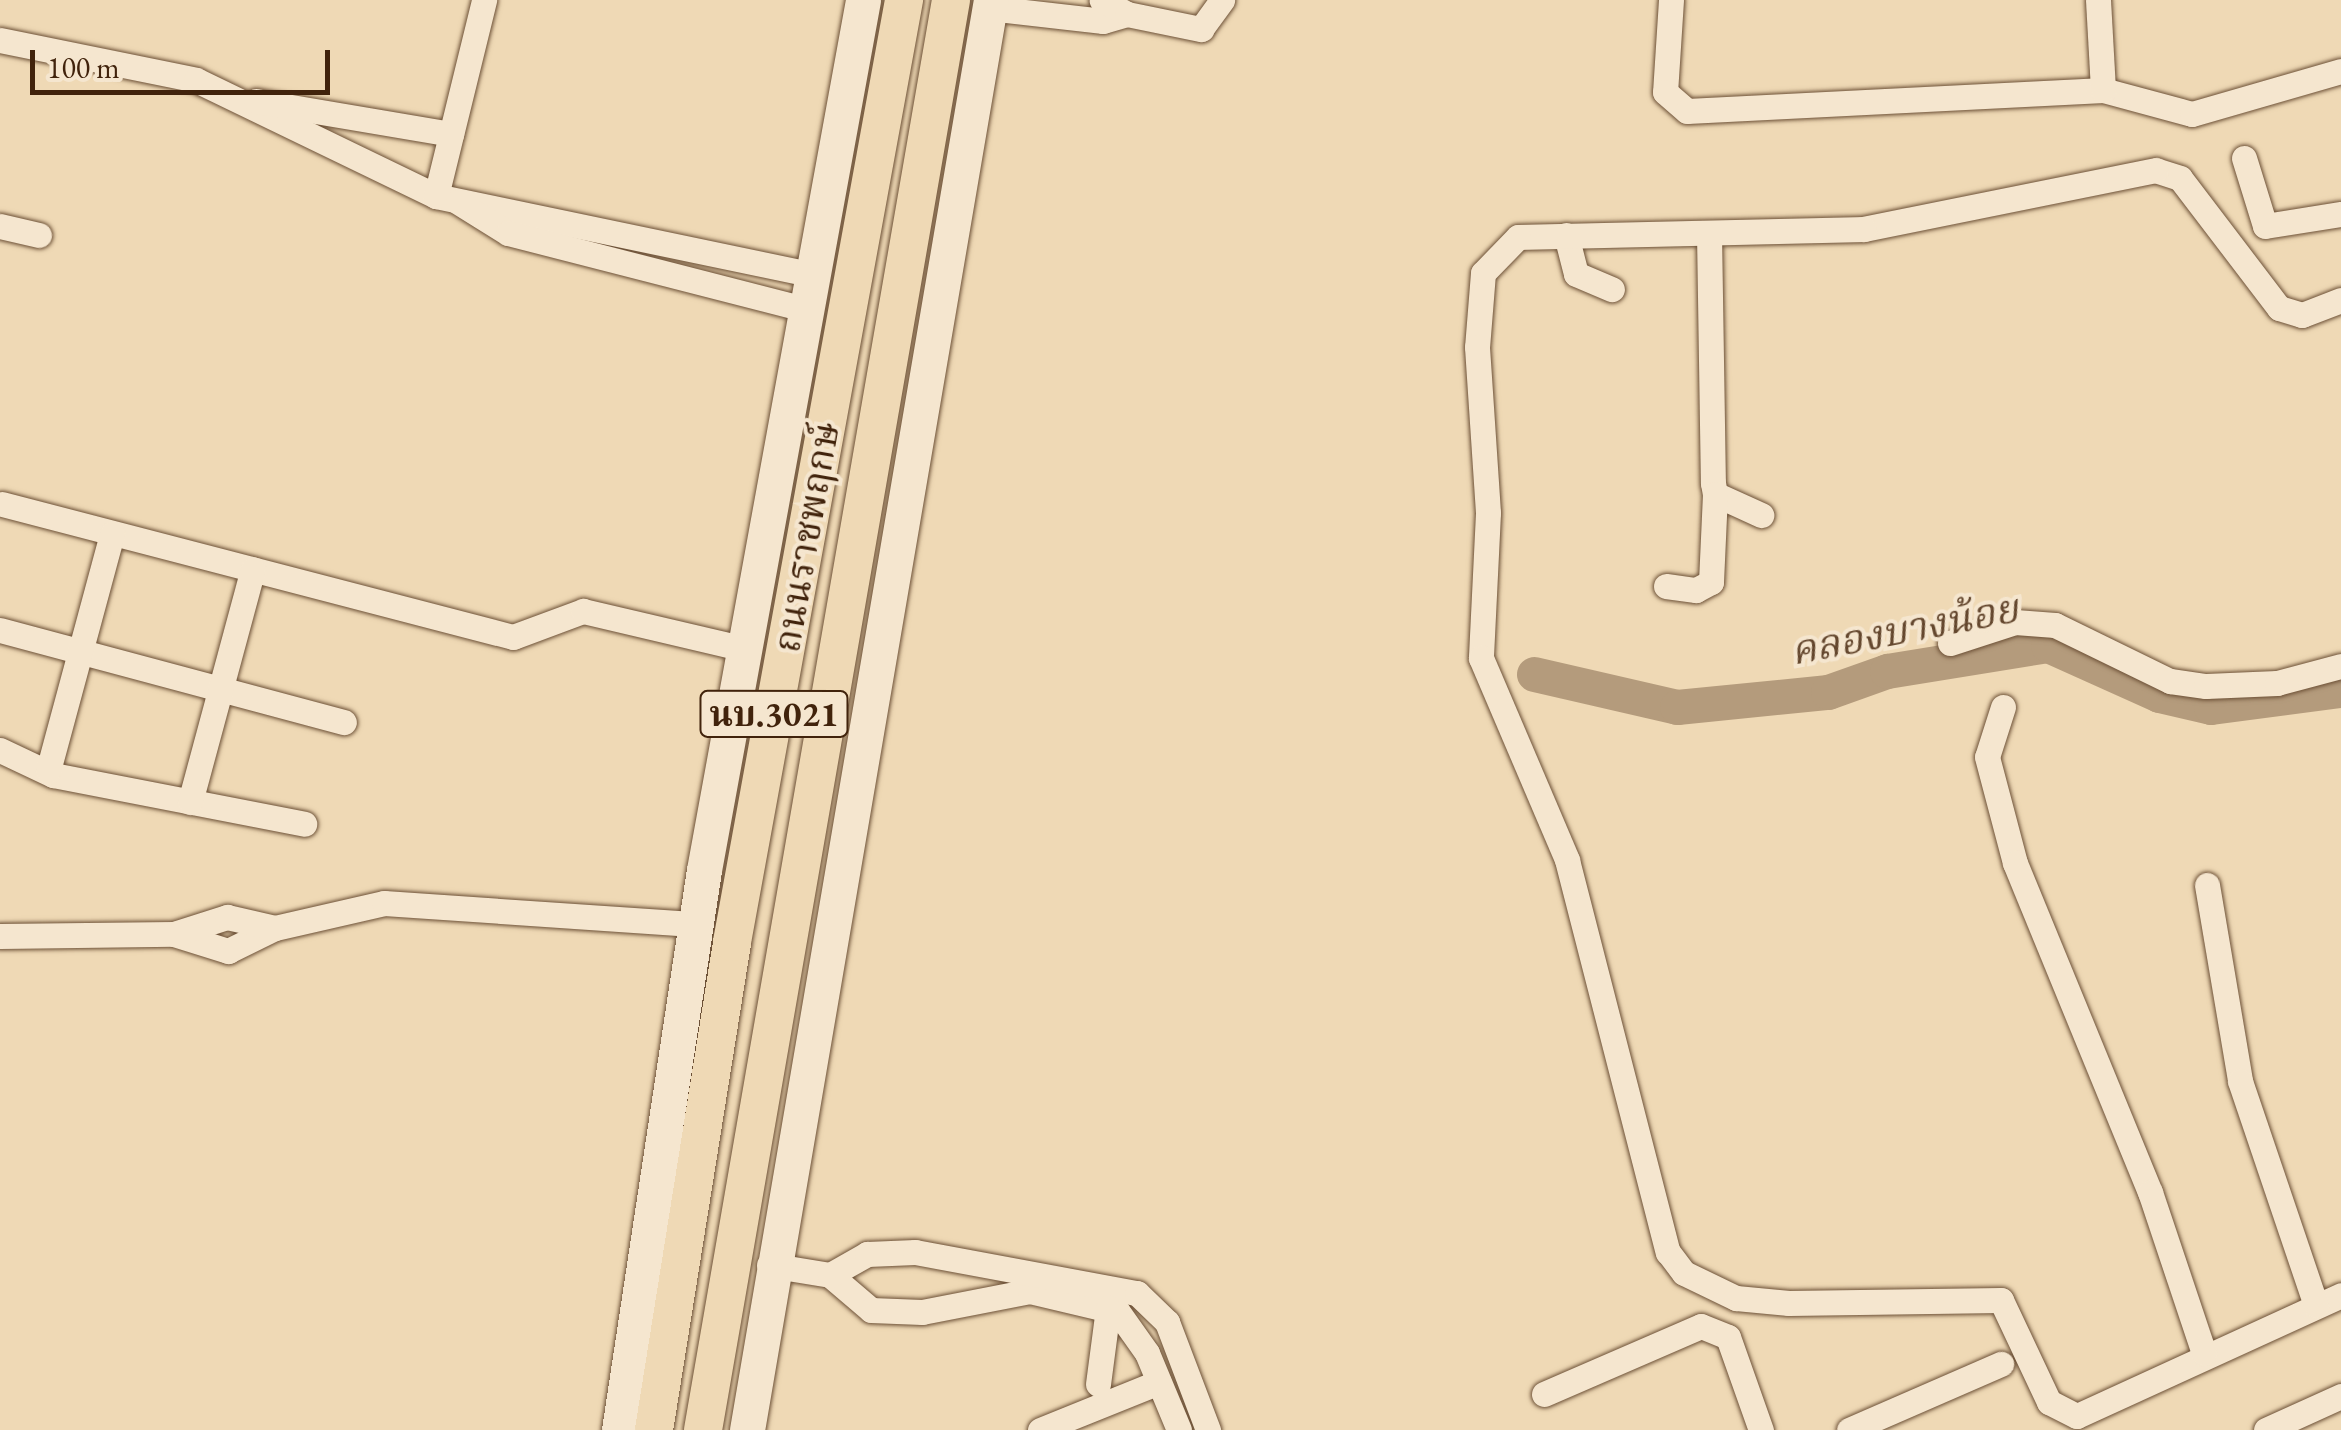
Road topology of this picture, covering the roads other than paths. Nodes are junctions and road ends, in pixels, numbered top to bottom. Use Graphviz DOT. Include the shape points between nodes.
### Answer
graph roads {
  1 [pos="484,0"];
  2 [pos="862,0"];
  3 [pos="904,0"];
  4 [pos="951,0"];
  5 [pos="1102,0"];
  6 [pos="1222,0"];
  7 [pos="1671,0"];
  8 [pos="2098,0"];
  9 [pos="989,3"];
  10 [pos="1127,14"];
  11 [pos="0,40"];
  12 [pos="2341,72"];
  13 [pos="2103,90"];
  14 [pos="251,100"];
  15 [pos="451,134"];
  16 [pos="2244,158"];
  17 [pos="447,199"];
  18 [pos="914,212"];
  19 [pos="2341,214"];
  20 [pos="0,226"];
  21 [pos="1709,233"];
  22 [pos="39,235"];
  23 [pos="1566,236"];
  24 [pos="663,241"];
  25 [pos="654,273"];
  26 [pos="805,274"];
  27 [pos="1612,289"];
  28 [pos="2341,300"];
  29 [pos="806,310"];
  30 [pos="1715,494"];
  31 [pos="2,504"];
  32 [pos="1761,515"];
  33 [pos="112,533"];
  34 [pos="253,570"];
  35 [pos="1666,586"];
  36 [pos="0,630"];
  37 [pos="1950,643"];
  38 [pos="744,649"];
  39 [pos="80,651"];
  40 [pos="2341,666"];
  41 [pos="220,689"];
  42 [pos="2002,707"];
  43 [pos="344,722"];
  44 [pos="0,750"];
  45 [pos="48,771"];
  46 [pos="190,802"];
  47 [pos="304,824"];
  48 [pos="2207,885"];
  49 [pos="696,924"];
  50 [pos="0,936"];
  51 [pos="770,1265"];
  52 [pos="830,1275"];
  53 [pos="2341,1295"];
  54 [pos="2316,1306"];
  55 [pos="1108,1308"];
  56 [pos="636,1321"];
  57 [pos="2204,1353"];
  58 [pos="1182,1362"];
  59 [pos="2000,1364"];
  60 [pos="1157,1377"];
  61 [pos="1098,1384"];
  62 [pos="1544,1394"];
  63 [pos="2341,1396"];
  64 [pos="619,1430"];
  65 [pos="637,1430"];
  66 [pos="654,1430"];
  67 [pos="703,1430"];
  68 [pos="746,1430"];
  69 [pos="1040,1430"];
  70 [pos="1179,1430"];
  71 [pos="1208,1430"];
  72 [pos="1761,1430"];
  73 [pos="1849,1430"];
  74 [pos="2266,1430"];
  1 -- 15 [label="street"];
  2 -- 26 [label="main road, ถนนราชพฤกษ์ / นบ.3021"];
  3 -- 66 [label="main road, ถนนราชพฤกษ์ / นบ.3021" via="732,942"];
  4 -- 18 [label="main road, ถนนราชพฤกษ์ / นบ.3021"];
  5 -- 10 [label="street"];
  6 -- 10 [label="street" via="1201,29"];
  7 -- 13 [label="street" via="1664,92 1686,111"];
  8 -- 13 [label="street"];
  9 -- 10 [label="street" via="1103,20"];
  9 -- 18 [label="main road"];
  9 -- 51 [label="main road, นบ.3021"];
  11 -- 14 [label="street" via="106,57"];
  12 -- 13 [label="street" via="2192,114"];
  14 -- 15 [label="street"];
  14 -- 17 [label="street" via="384,178"];
  15 -- 17 [label="street"];
  16 -- 19 [label="street" via="2265,226"];
  17 -- 24 [label="street"];
  17 -- 25 [label="street" via="508,234"];
  18 -- 67 [label="main road, ถนนราชพฤกษ์ / นบ.3021"];
  20 -- 22 [label="street"];
  21 -- 23 [label="street"];
  21 -- 28 [label="street" via="1948,219 2165,170 2279,308 2302,315"];
  21 -- 30 [label="street"];
  23 -- 27 [label="street" via="1576,274"];
  23 -- 57 [label="street" via="1518,238 1483,273 1488,512 1481,658 1567,860 1668,1252 1684,1273 1754,1300 2001,1300 2063,1414 2101,1408"];
  24 -- 25 [label="street"];
  24 -- 26 [label="street"];
  25 -- 29 [label="street"];
  26 -- 29 [label="main road, ถนนราชพฤกษ์ / นบ.3021"];
  29 -- 38 [label="main road, ถนนราชพฤกษ์ / นบ.3021"];
  30 -- 32 [label="street"];
  30 -- 35 [label="street" via="1711,582"];
  31 -- 33 [label="street"];
  33 -- 34 [label="street"];
  33 -- 39 [label="street"];
  34 -- 38 [label="street" via="513,637 584,612"];
  34 -- 41 [label="street"];
  36 -- 39 [label="street"];
  37 -- 40 [label="street" via="2016,622 2054,625 2170,680 2206,686 2278,683"];
  38 -- 49 [label="main road, ถนนราชพฤกษ์ / นบ.3021"];
  39 -- 41 [label="street"];
  39 -- 45 [label="street"];
  41 -- 43 [label="street"];
  41 -- 46 [label="street"];
  42 -- 57 [label="street" via="1987,757 2015,863 2150,1192"];
  44 -- 45 [label="street"];
  45 -- 46 [label="street"];
  46 -- 47 [label="street"];
  48 -- 54 [label="street" via="2240,1081"];
  49 -- 50 [label="street" via="384,904 274,928 227,917 174,934"];
  49 -- 56 [label="main road, ถนนราชพฤกษ์ / นบ.3021"];
  51 -- 52 [label="street"];
  51 -- 68 [label="main road, นบ.3021"];
  52 -- 55 [label="street" via="870,1310 922,1312 1030,1291"];
  52 -- 58 [label="street" via="867,1254 915,1252 1106,1281 1155,1304"];
  53 -- 54 [label="street"];
  54 -- 57 [label="street"];
  55 -- 60 [label="street" via="1128,1319"];
  55 -- 61 [label="street"];
  56 -- 64 [label="main road, ถนนราชพฤกษ์ / นบ.3021"];
  56 -- 65 [label="main road"];
  58 -- 60 [label="street"];
  58 -- 71 [label="street"];
  59 -- 73 [label="street"];
  60 -- 69 [label="street"];
  60 -- 70 [label="street"];
  62 -- 72 [label="street" via="1701,1326 1728,1337"];
  63 -- 74 [label="street"];
}
